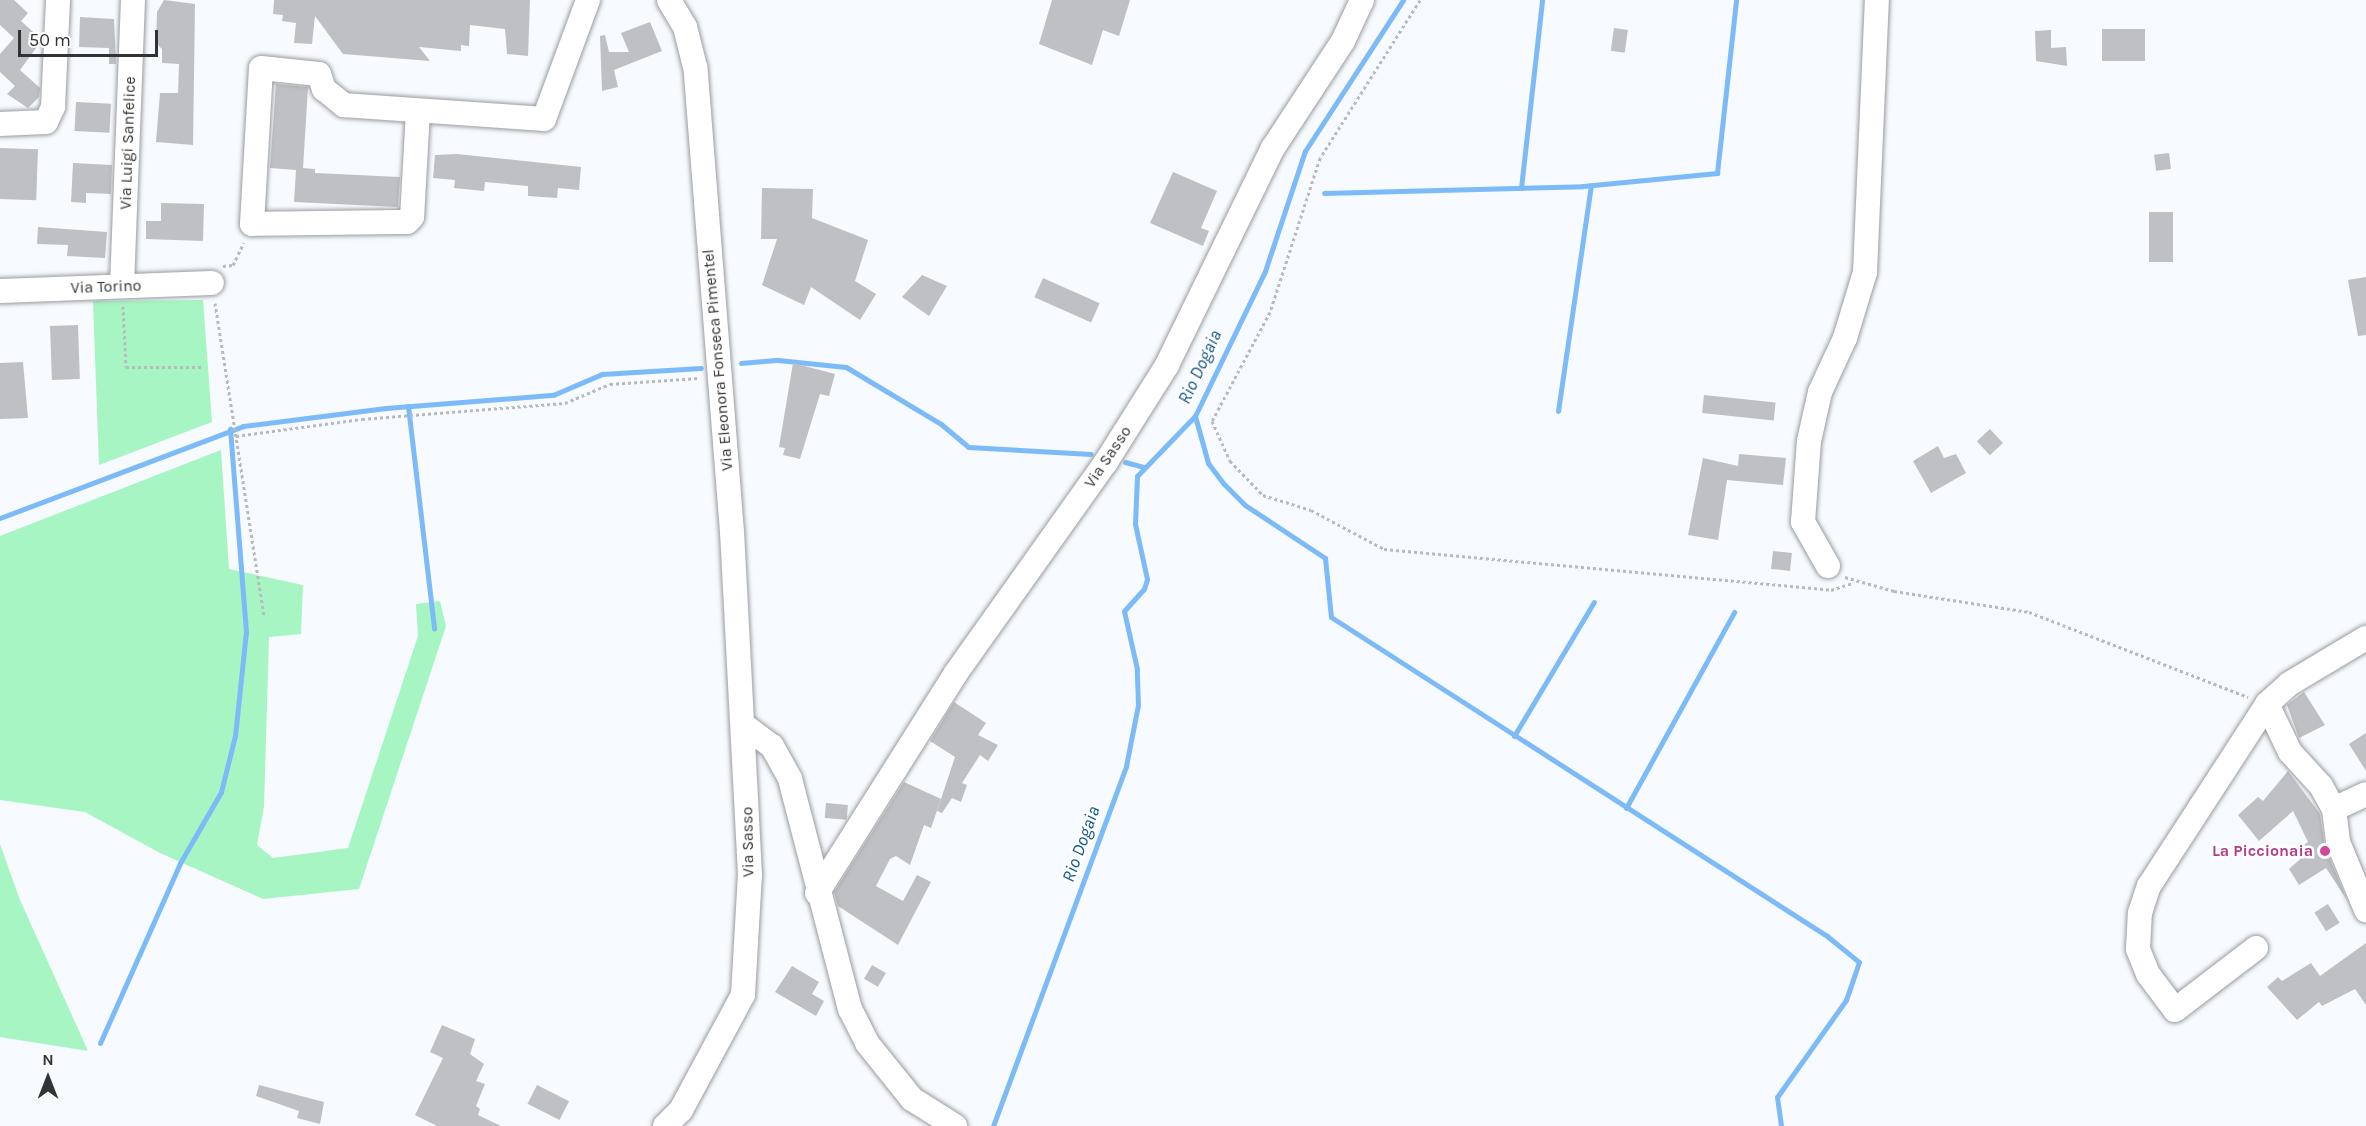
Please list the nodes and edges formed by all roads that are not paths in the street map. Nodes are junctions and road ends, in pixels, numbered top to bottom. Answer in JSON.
{"nodes":[{"id":1,"x":58,"y":0,"type":"edge"},
{"id":2,"x":133,"y":0,"type":"edge"},
{"id":3,"x":588,"y":0,"type":"edge"},
{"id":4,"x":669,"y":0,"type":"edge"},
{"id":5,"x":1362,"y":0,"type":"edge"},
{"id":6,"x":1877,"y":0,"type":"edge"},
{"id":7,"x":418,"y":111,"type":"junction"},
{"id":8,"x":0,"y":124,"type":"edge"},
{"id":9,"x":212,"y":283,"type":"road end"},
{"id":10,"x":122,"y":286,"type":"junction"},
{"id":11,"x":0,"y":291,"type":"edge"},
{"id":12,"x":1828,"y":566,"type":"dead end"},
{"id":13,"x":2366,"y":638,"type":"edge"},
{"id":14,"x":2266,"y":704,"type":"junction"},
{"id":15,"x":745,"y":726,"type":"junction"},
{"id":16,"x":2366,"y":794,"type":"edge"},
{"id":17,"x":2334,"y":809,"type":"junction"},
{"id":18,"x":817,"y":893,"type":"junction"},
{"id":19,"x":2366,"y":910,"type":"edge"},
{"id":20,"x":2256,"y":948,"type":"dead end"},
{"id":21,"x":666,"y":1126,"type":"edge"},
{"id":22,"x":955,"y":1126,"type":"edge"}],
"edges":[{"from":1,"to":8,"type":"street"},
{"from":2,"to":10,"type":"street","name":"Via Luigi Sanfelice"},
{"from":3,"to":7,"type":"street"},
{"from":4,"to":15,"type":"street","name":"Via Eleonora Fonseca Pimentel"},
{"from":5,"to":18,"type":"street","name":"Via Sasso"},
{"from":6,"to":12,"type":"street"},
{"from":7,"to":7,"type":"street"},
{"from":9,"to":10,"type":"street","name":"Via Torino"},
{"from":10,"to":11,"type":"street","name":"Via Torino"},
{"from":13,"to":14,"type":"street"},
{"from":14,"to":17,"type":"street"},
{"from":14,"to":20,"type":"street"},
{"from":15,"to":18,"type":"street"},
{"from":15,"to":21,"type":"street","name":"Via Sasso"},
{"from":16,"to":17,"type":"street"},
{"from":17,"to":19,"type":"street"},
{"from":18,"to":22,"type":"street"}]}
